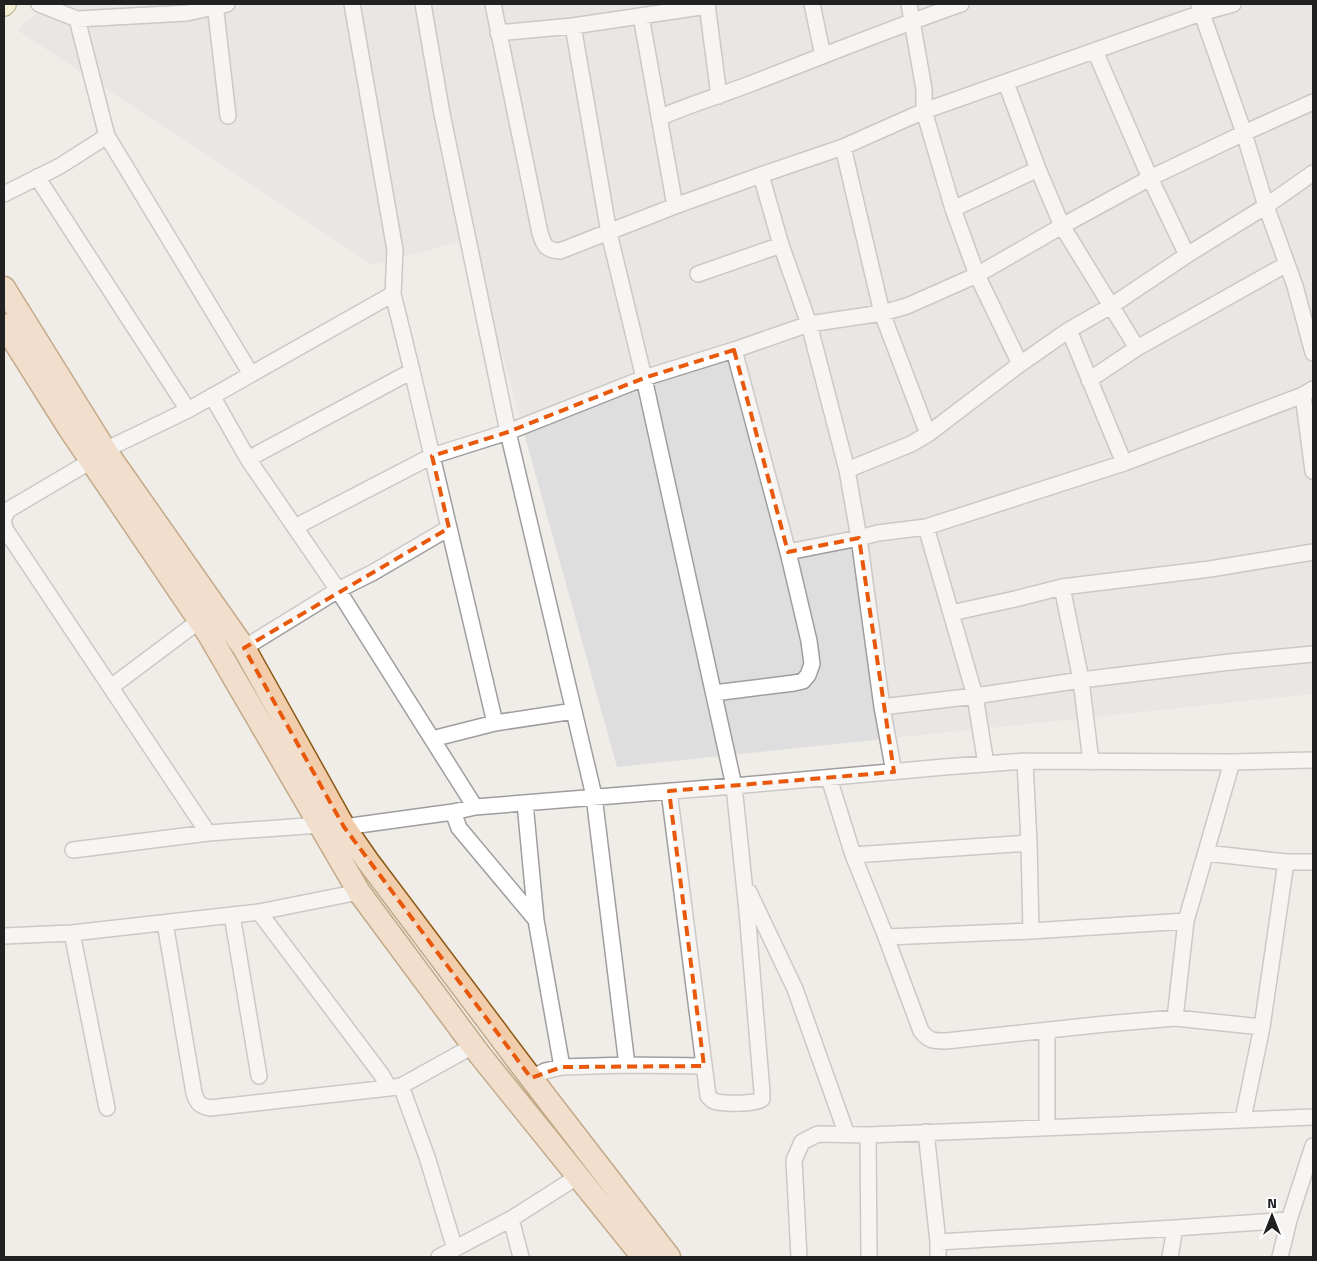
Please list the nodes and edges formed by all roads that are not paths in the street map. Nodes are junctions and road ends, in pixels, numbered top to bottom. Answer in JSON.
{"nodes":[{"id":1,"x":39,"y":4,"type":"edge"},
{"id":2,"x":352,"y":4,"type":"edge"},
{"id":3,"x":423,"y":4,"type":"edge"},
{"id":4,"x":493,"y":4,"type":"edge"},
{"id":5,"x":812,"y":4,"type":"edge"},
{"id":6,"x":909,"y":4,"type":"edge"},
{"id":7,"x":961,"y":4,"type":"edge"},
{"id":8,"x":1233,"y":4,"type":"edge"},
{"id":9,"x":219,"y":5,"type":"edge"},
{"id":10,"x":707,"y":5,"type":"edge"},
{"id":11,"x":1200,"y":8,"type":"edge"},
{"id":12,"x":641,"y":16,"type":"junction"},
{"id":13,"x":77,"y":19,"type":"junction"},
{"id":14,"x":912,"y":21,"type":"junction"},
{"id":15,"x":573,"y":26,"type":"junction"},
{"id":16,"x":498,"y":33,"type":"junction"},
{"id":17,"x":1095,"y":51,"type":"junction"},
{"id":18,"x":823,"y":56,"type":"junction"},
{"id":19,"x":1006,"y":83,"type":"junction"},
{"id":20,"x":719,"y":96,"type":"junction"},
{"id":21,"x":1313,"y":102,"type":"edge"},
{"id":22,"x":924,"y":111,"type":"junction"},
{"id":23,"x":228,"y":116,"type":"dead end"},
{"id":24,"x":659,"y":118,"type":"junction"},
{"id":25,"x":1244,"y":133,"type":"junction"},
{"id":26,"x":107,"y":136,"type":"junction"},
{"id":27,"x":843,"y":146,"type":"junction"},
{"id":28,"x":1038,"y":169,"type":"junction"},
{"id":29,"x":1313,"y":173,"type":"edge"},
{"id":30,"x":761,"y":175,"type":"junction"},
{"id":31,"x":37,"y":177,"type":"junction"},
{"id":32,"x":1150,"y":178,"type":"junction"},
{"id":33,"x":4,"y":194,"type":"edge"},
{"id":34,"x":675,"y":206,"type":"junction"},
{"id":35,"x":1266,"y":206,"type":"junction"},
{"id":36,"x":953,"y":209,"type":"junction"},
{"id":37,"x":1062,"y":226,"type":"junction"},
{"id":38,"x":609,"y":232,"type":"junction"},
{"id":39,"x":782,"y":245,"type":"junction"},
{"id":40,"x":1187,"y":255,"type":"junction"},
{"id":41,"x":1286,"y":264,"type":"junction"},
{"id":42,"x":698,"y":274,"type":"dead end"},
{"id":43,"x":977,"y":275,"type":"junction"},
{"id":44,"x":4,"y":288,"type":"edge"},
{"id":45,"x":393,"y":294,"type":"junction"},
{"id":46,"x":1111,"y":306,"type":"junction"},
{"id":47,"x":882,"y":313,"type":"junction"},
{"id":48,"x":809,"y":324,"type":"junction"},
{"id":49,"x":4,"y":325,"type":"edge"},
{"id":50,"x":1068,"y":330,"type":"junction"},
{"id":51,"x":1137,"y":348,"type":"junction"},
{"id":52,"x":734,"y":350,"type":"junction"},
{"id":53,"x":1313,"y":353,"type":"edge"},
{"id":54,"x":1020,"y":364,"type":"junction"},
{"id":55,"x":412,"y":371,"type":"junction"},
{"id":56,"x":251,"y":374,"type":"junction"},
{"id":57,"x":644,"y":378,"type":"junction"},
{"id":58,"x":1089,"y":380,"type":"junction"},
{"id":59,"x":1308,"y":392,"type":"edge"},
{"id":60,"x":212,"y":396,"type":"junction"},
{"id":61,"x":188,"y":410,"type":"junction"},
{"id":62,"x":508,"y":432,"type":"junction"},
{"id":63,"x":928,"y":434,"type":"junction"},
{"id":64,"x":98,"y":456,"type":"junction"},
{"id":65,"x":432,"y":456,"type":"junction"},
{"id":66,"x":248,"y":459,"type":"junction"},
{"id":67,"x":1124,"y":463,"type":"junction"},
{"id":68,"x":848,"y":470,"type":"junction"},
{"id":69,"x":1313,"y":471,"type":"edge"},
{"id":70,"x":4,"y":518,"type":"edge"},
{"id":71,"x":4,"y":523,"type":"edge"},
{"id":72,"x":295,"y":527,"type":"junction"},
{"id":73,"x":926,"y":527,"type":"junction"},
{"id":74,"x":449,"y":528,"type":"junction"},
{"id":75,"x":858,"y":538,"type":"junction"},
{"id":76,"x":788,"y":552,"type":"junction"},
{"id":77,"x":1313,"y":552,"type":"edge"},
{"id":78,"x":1062,"y":587,"type":"junction"},
{"id":79,"x":338,"y":590,"type":"junction"},
{"id":80,"x":951,"y":613,"type":"junction"},
{"id":81,"x":199,"y":621,"type":"junction"},
{"id":82,"x":244,"y":648,"type":"junction"},
{"id":83,"x":1313,"y":654,"type":"edge"},
{"id":84,"x":1081,"y":680,"type":"junction"},
{"id":85,"x":111,"y":688,"type":"junction"},
{"id":86,"x":714,"y":693,"type":"junction"},
{"id":87,"x":975,"y":696,"type":"junction"},
{"id":88,"x":882,"y":707,"type":"junction"},
{"id":89,"x":574,"y":711,"type":"junction"},
{"id":90,"x":495,"y":724,"type":"junction"},
{"id":91,"x":432,"y":740,"type":"junction"},
{"id":92,"x":1313,"y":760,"type":"edge"},
{"id":93,"x":1025,"y":761,"type":"junction"},
{"id":94,"x":1091,"y":762,"type":"junction"},
{"id":95,"x":1232,"y":762,"type":"junction"},
{"id":96,"x":986,"y":764,"type":"junction"},
{"id":97,"x":894,"y":772,"type":"junction"},
{"id":98,"x":829,"y":778,"type":"junction"},
{"id":99,"x":734,"y":786,"type":"junction"},
{"id":100,"x":669,"y":791,"type":"junction"},
{"id":101,"x":594,"y":796,"type":"junction"},
{"id":102,"x":525,"y":803,"type":"junction"},
{"id":103,"x":475,"y":806,"type":"junction"},
{"id":104,"x":453,"y":812,"type":"junction"},
{"id":105,"x":320,"y":825,"type":"junction"},
{"id":106,"x":344,"y":827,"type":"junction"},
{"id":107,"x":208,"y":833,"type":"junction"},
{"id":108,"x":1029,"y":843,"type":"junction"},
{"id":109,"x":73,"y":850,"type":"dead end"},
{"id":110,"x":1206,"y":853,"type":"junction"},
{"id":111,"x":853,"y":855,"type":"junction"},
{"id":112,"x":1286,"y":862,"type":"junction"},
{"id":113,"x":1313,"y":862,"type":"edge"},
{"id":114,"x":744,"y":881,"type":"junction"},
{"id":115,"x":359,"y":892,"type":"junction"},
{"id":116,"x":259,"y":912,"type":"junction"},
{"id":117,"x":232,"y":915,"type":"junction"},
{"id":118,"x":536,"y":920,"type":"junction"},
{"id":119,"x":1186,"y":921,"type":"junction"},
{"id":120,"x":165,"y":923,"type":"junction"},
{"id":121,"x":1031,"y":931,"type":"junction"},
{"id":122,"x":72,"y":933,"type":"junction"},
{"id":123,"x":4,"y":936,"type":"edge"},
{"id":124,"x":886,"y":937,"type":"junction"},
{"id":125,"x":1174,"y":1018,"type":"junction"},
{"id":126,"x":1262,"y":1027,"type":"junction"},
{"id":127,"x":1047,"y":1030,"type":"junction"},
{"id":128,"x":473,"y":1046,"type":"junction"},
{"id":129,"x":627,"y":1065,"type":"junction"},
{"id":130,"x":704,"y":1066,"type":"junction"},
{"id":131,"x":562,"y":1067,"type":"junction"},
{"id":132,"x":259,"y":1076,"type":"dead end"},
{"id":133,"x":530,"y":1078,"type":"junction"},
{"id":134,"x":395,"y":1087,"type":"junction"},
{"id":135,"x":107,"y":1108,"type":"dead end"},
{"id":136,"x":1313,"y":1117,"type":"edge"},
{"id":137,"x":1243,"y":1119,"type":"junction"},
{"id":138,"x":1047,"y":1127,"type":"junction"},
{"id":139,"x":926,"y":1132,"type":"junction"},
{"id":140,"x":847,"y":1135,"type":"junction"},
{"id":141,"x":868,"y":1135,"type":"junction"},
{"id":142,"x":1313,"y":1146,"type":"edge"},
{"id":143,"x":577,"y":1177,"type":"junction"},
{"id":144,"x":511,"y":1219,"type":"junction"},
{"id":145,"x":1289,"y":1220,"type":"junction"},
{"id":146,"x":1175,"y":1228,"type":"junction"},
{"id":147,"x":455,"y":1249,"type":"junction"},
{"id":148,"x":938,"y":1250,"type":"edge"},
{"id":149,"x":439,"y":1257,"type":"edge"},
{"id":150,"x":521,"y":1257,"type":"edge"},
{"id":151,"x":643,"y":1257,"type":"edge"},
{"id":152,"x":669,"y":1257,"type":"edge"},
{"id":153,"x":798,"y":1257,"type":"edge"},
{"id":154,"x":869,"y":1257,"type":"edge"},
{"id":155,"x":1170,"y":1257,"type":"edge"},
{"id":156,"x":1280,"y":1257,"type":"edge"}],
"edges":[{"from":1,"to":13,"type":"street"},
{"from":2,"to":45,"type":"street"},
{"from":3,"to":62,"type":"street"},
{"from":4,"to":16,"type":"street"},
{"from":5,"to":18,"type":"street"},
{"from":6,"to":14,"type":"street"},
{"from":7,"to":14,"type":"street"},
{"from":8,"to":11,"type":"street"},
{"from":9,"to":13,"type":"street"},
{"from":9,"to":23,"type":"street"},
{"from":10,"to":12,"type":"street"},
{"from":10,"to":20,"type":"street"},
{"from":11,"to":17,"type":"street"},
{"from":11,"to":25,"type":"street"},
{"from":12,"to":15,"type":"street"},
{"from":12,"to":24,"type":"street"},
{"from":13,"to":26,"type":"street"},
{"from":14,"to":18,"type":"street"},
{"from":14,"to":22,"type":"street"},
{"from":15,"to":16,"type":"street"},
{"from":15,"to":38,"type":"street"},
{"from":16,"to":38,"type":"street"},
{"from":17,"to":19,"type":"street"},
{"from":17,"to":32,"type":"street"},
{"from":18,"to":20,"type":"street"},
{"from":19,"to":22,"type":"street"},
{"from":19,"to":28,"type":"street"},
{"from":20,"to":24,"type":"street"},
{"from":21,"to":25,"type":"street"},
{"from":22,"to":27,"type":"street"},
{"from":22,"to":36,"type":"street"},
{"from":24,"to":34,"type":"street"},
{"from":25,"to":32,"type":"street"},
{"from":25,"to":35,"type":"street"},
{"from":26,"to":31,"type":"street"},
{"from":26,"to":56,"type":"street"},
{"from":27,"to":30,"type":"street"},
{"from":27,"to":47,"type":"street"},
{"from":28,"to":36,"type":"street"},
{"from":28,"to":37,"type":"street"},
{"from":29,"to":35,"type":"street"},
{"from":30,"to":34,"type":"street"},
{"from":30,"to":39,"type":"street"},
{"from":31,"to":33,"type":"street"},
{"from":31,"to":61,"type":"street"},
{"from":32,"to":37,"type":"street"},
{"from":32,"to":40,"type":"street"},
{"from":34,"to":38,"type":"street"},
{"from":35,"to":40,"type":"street"},
{"from":35,"to":41,"type":"street"},
{"from":36,"to":43,"type":"street"},
{"from":37,"to":43,"type":"street"},
{"from":37,"to":46,"type":"street"},
{"from":38,"to":57,"type":"street"},
{"from":39,"to":42,"type":"street"},
{"from":39,"to":48,"type":"street"},
{"from":40,"to":46,"type":"street"},
{"from":41,"to":51,"type":"street"},
{"from":41,"to":53,"type":"street"},
{"from":43,"to":47,"type":"street"},
{"from":43,"to":54,"type":"street"},
{"from":44,"to":64,"type":"main road"},
{"from":45,"to":55,"type":"street"},
{"from":45,"to":56,"type":"street"},
{"from":46,"to":50,"type":"street"},
{"from":46,"to":51,"type":"street"},
{"from":47,"to":48,"type":"street"},
{"from":47,"to":63,"type":"street"},
{"from":48,"to":52,"type":"street"},
{"from":48,"to":68,"type":"street"},
{"from":49,"to":64,"type":"main road"},
{"from":50,"to":54,"type":"street"},
{"from":50,"to":58,"type":"street"},
{"from":51,"to":58,"type":"street"},
{"from":52,"to":57,"type":"street"},
{"from":52,"to":76,"type":"street"},
{"from":54,"to":63,"type":"street"},
{"from":55,"to":65,"type":"street"},
{"from":55,"to":66,"type":"street"},
{"from":56,"to":60,"type":"street"},
{"from":57,"to":62,"type":"street"},
{"from":57,"to":86,"type":"street"},
{"from":58,"to":67,"type":"street"},
{"from":59,"to":67,"type":"street"},
{"from":59,"to":69,"type":"street"},
{"from":60,"to":61,"type":"street"},
{"from":60,"to":66,"type":"street"},
{"from":61,"to":64,"type":"street"},
{"from":62,"to":65,"type":"street"},
{"from":62,"to":89,"type":"street"},
{"from":63,"to":68,"type":"street"},
{"from":64,"to":70,"type":"street"},
{"from":64,"to":81,"type":"main road"},
{"from":64,"to":82,"type":"main road"},
{"from":65,"to":72,"type":"street"},
{"from":65,"to":74,"type":"street"},
{"from":66,"to":72,"type":"street"},
{"from":67,"to":73,"type":"street"},
{"from":68,"to":75,"type":"street"},
{"from":71,"to":85,"type":"street"},
{"from":72,"to":79,"type":"street"},
{"from":73,"to":75,"type":"street"},
{"from":73,"to":80,"type":"street"},
{"from":74,"to":79,"type":"street"},
{"from":74,"to":90,"type":"street"},
{"from":75,"to":76,"type":"street"},
{"from":75,"to":88,"type":"street"},
{"from":76,"to":86,"type":"street"},
{"from":77,"to":78,"type":"street"},
{"from":78,"to":80,"type":"street"},
{"from":78,"to":84,"type":"street"},
{"from":79,"to":82,"type":"street"},
{"from":79,"to":91,"type":"street"},
{"from":80,"to":87,"type":"street"},
{"from":81,"to":85,"type":"street"},
{"from":81,"to":105,"type":"main road"},
{"from":82,"to":106,"type":"main road"},
{"from":83,"to":84,"type":"street"},
{"from":84,"to":87,"type":"street"},
{"from":84,"to":94,"type":"street"},
{"from":85,"to":107,"type":"street"},
{"from":86,"to":99,"type":"street"},
{"from":87,"to":88,"type":"street"},
{"from":87,"to":96,"type":"street"},
{"from":88,"to":97,"type":"street"},
{"from":89,"to":90,"type":"street"},
{"from":89,"to":101,"type":"street"},
{"from":90,"to":91,"type":"street"},
{"from":91,"to":103,"type":"street"},
{"from":92,"to":95,"type":"street"},
{"from":93,"to":94,"type":"street"},
{"from":93,"to":96,"type":"street"},
{"from":93,"to":108,"type":"street"},
{"from":94,"to":95,"type":"street"},
{"from":95,"to":110,"type":"street"},
{"from":96,"to":97,"type":"street"},
{"from":97,"to":98,"type":"street"},
{"from":98,"to":99,"type":"street"},
{"from":98,"to":111,"type":"street"},
{"from":99,"to":100,"type":"street"},
{"from":99,"to":114,"type":"street"},
{"from":100,"to":101,"type":"street"},
{"from":100,"to":130,"type":"street"},
{"from":101,"to":102,"type":"street"},
{"from":101,"to":129,"type":"street"},
{"from":102,"to":103,"type":"street"},
{"from":102,"to":118,"type":"street"},
{"from":103,"to":104,"type":"street"},
{"from":104,"to":106,"type":"street"},
{"from":104,"to":118,"type":"street"},
{"from":105,"to":107,"type":"street"},
{"from":105,"to":115,"type":"main road"},
{"from":106,"to":133,"type":"main road"},
{"from":107,"to":109,"type":"street"},
{"from":108,"to":111,"type":"street"},
{"from":108,"to":121,"type":"street"},
{"from":110,"to":112,"type":"street"},
{"from":110,"to":119,"type":"street"},
{"from":111,"to":124,"type":"street"},
{"from":112,"to":113,"type":"street"},
{"from":112,"to":126,"type":"street"},
{"from":114,"to":130,"type":"street"},
{"from":114,"to":140,"type":"street"},
{"from":115,"to":116,"type":"street"},
{"from":115,"to":128,"type":"main road"},
{"from":116,"to":117,"type":"street"},
{"from":116,"to":134,"type":"street"},
{"from":117,"to":120,"type":"street"},
{"from":117,"to":132,"type":"street"},
{"from":118,"to":131,"type":"street"},
{"from":119,"to":121,"type":"street"},
{"from":119,"to":125,"type":"street"},
{"from":120,"to":122,"type":"street"},
{"from":120,"to":134,"type":"street"},
{"from":121,"to":124,"type":"street"},
{"from":122,"to":123,"type":"street"},
{"from":122,"to":135,"type":"street"},
{"from":124,"to":127,"type":"street"},
{"from":125,"to":126,"type":"street"},
{"from":125,"to":127,"type":"street"},
{"from":126,"to":137,"type":"street"},
{"from":127,"to":138,"type":"street"},
{"from":128,"to":134,"type":"street"},
{"from":128,"to":143,"type":"main road"},
{"from":129,"to":130,"type":"street"},
{"from":129,"to":131,"type":"street"},
{"from":131,"to":133,"type":"street"},
{"from":133,"to":152,"type":"main road"},
{"from":134,"to":147,"type":"street"},
{"from":136,"to":137,"type":"street"},
{"from":137,"to":138,"type":"street"},
{"from":138,"to":139,"type":"street"},
{"from":139,"to":141,"type":"street"},
{"from":139,"to":148,"type":"street"},
{"from":140,"to":141,"type":"street"},
{"from":140,"to":153,"type":"street"},
{"from":141,"to":154,"type":"street"},
{"from":142,"to":145,"type":"street"},
{"from":143,"to":144,"type":"street"},
{"from":143,"to":151,"type":"main road"},
{"from":144,"to":147,"type":"street"},
{"from":144,"to":150,"type":"street"},
{"from":145,"to":146,"type":"street"},
{"from":145,"to":156,"type":"street"},
{"from":146,"to":148,"type":"street"},
{"from":146,"to":155,"type":"street"},
{"from":147,"to":149,"type":"street"}]}
